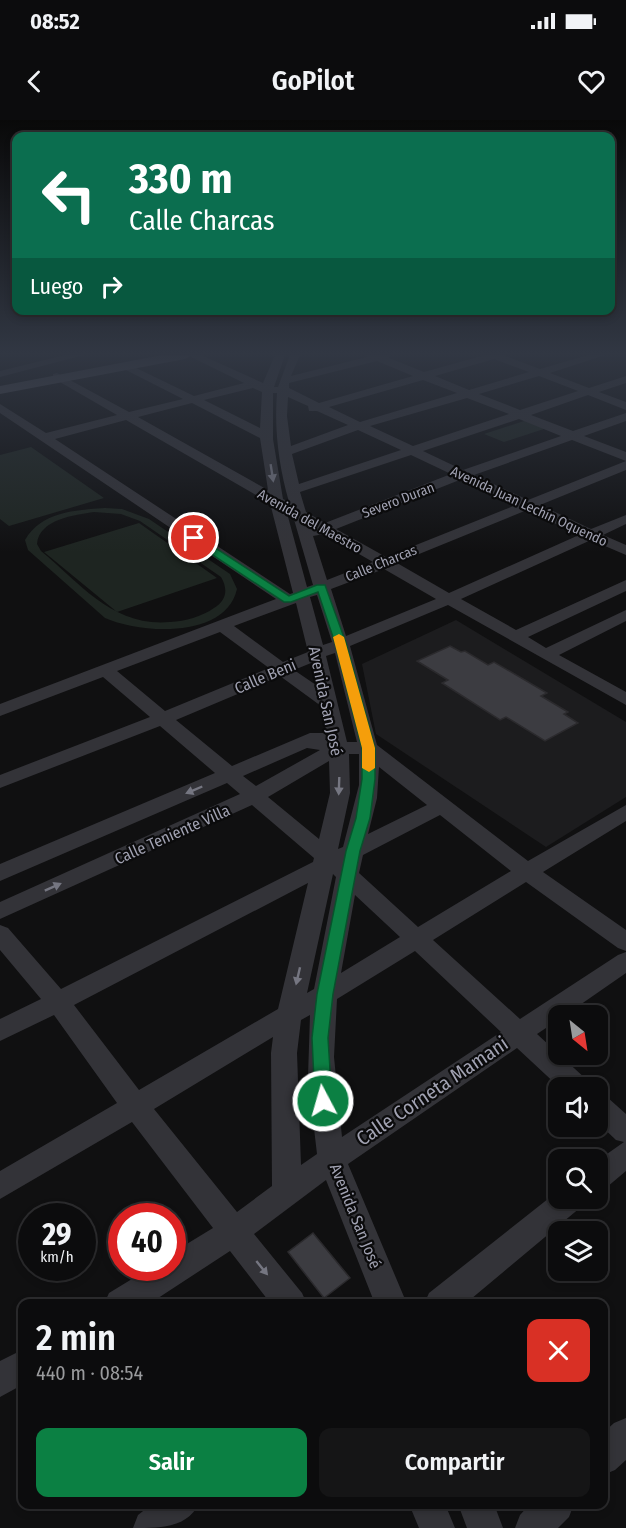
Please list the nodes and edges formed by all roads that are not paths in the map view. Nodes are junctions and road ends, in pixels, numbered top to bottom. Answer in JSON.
{"nodes":[{"id":1,"x":18,"y":421,"type":"edge"},
{"id":2,"x":109,"y":421,"type":"edge"},
{"id":3,"x":135,"y":421,"type":"edge"},
{"id":4,"x":236,"y":421,"type":"edge"},
{"id":5,"x":268,"y":421,"type":"edge"},
{"id":6,"x":291,"y":421,"type":"edge"},
{"id":7,"x":348,"y":421,"type":"edge"},
{"id":8,"x":377,"y":421,"type":"edge"},
{"id":9,"x":497,"y":421,"type":"edge"},
{"id":10,"x":538,"y":421,"type":"edge"},
{"id":11,"x":616,"y":421,"type":"edge"},
{"id":12,"x":358,"y":426,"type":"junction"},
{"id":13,"x":266,"y":436,"type":"junction"},
{"id":14,"x":573,"y":436,"type":"junction"},
{"id":15,"x":43,"y":438,"type":"junction"},
{"id":16,"x":409,"y":450,"type":"junction"},
{"id":17,"x":285,"y":452,"type":"junction"},
{"id":18,"x":626,"y":457,"type":"edge"},
{"id":19,"x":626,"y":465,"type":"edge"},
{"id":20,"x":461,"y":475,"type":"junction"},
{"id":21,"x":294,"y":490,"type":"junction"},
{"id":22,"x":276,"y":502,"type":"junction"},
{"id":23,"x":526,"y":504,"type":"junction"},
{"id":24,"x":298,"y":515,"type":"junction"},
{"id":25,"x":626,"y":519,"type":"edge"},
{"id":26,"x":314,"y":532,"type":"junction"},
{"id":27,"x":590,"y":534,"type":"junction"},
{"id":28,"x":626,"y":551,"type":"edge"},
{"id":29,"x":385,"y":562,"type":"junction"},
{"id":30,"x":626,"y":585,"type":"edge"},
{"id":31,"x":321,"y":587,"type":"junction"},
{"id":32,"x":295,"y":597,"type":"junction"},
{"id":33,"x":449,"y":599,"type":"junction"},
{"id":34,"x":626,"y":615,"type":"edge"},
{"id":35,"x":221,"y":625,"type":"junction"},
{"id":36,"x":515,"y":637,"type":"junction"},
{"id":37,"x":341,"y":643,"type":"junction"},
{"id":38,"x":316,"y":654,"type":"junction"},
{"id":39,"x":545,"y":655,"type":"junction"},
{"id":40,"x":283,"y":669,"type":"junction"},
{"id":41,"x":105,"y":670,"type":"junction"},
{"id":42,"x":626,"y":700,"type":"edge"},
{"id":43,"x":329,"y":703,"type":"junction"},
{"id":44,"x":0,"y":710,"type":"edge"},
{"id":45,"x":164,"y":718,"type":"junction"},
{"id":46,"x":337,"y":738,"type":"junction"},
{"id":47,"x":368,"y":748,"type":"junction"},
{"id":48,"x":230,"y":775,"type":"junction"},
{"id":49,"x":0,"y":782,"type":"edge"},
{"id":50,"x":254,"y":796,"type":"junction"},
{"id":51,"x":441,"y":806,"type":"junction"},
{"id":52,"x":626,"y":812,"type":"edge"},
{"id":53,"x":336,"y":863,"type":"junction"},
{"id":54,"x":527,"y":872,"type":"junction"},
{"id":55,"x":0,"y":873,"type":"edge"},
{"id":56,"x":0,"y":911,"type":"edge"},
{"id":57,"x":0,"y":934,"type":"edge"},
{"id":58,"x":414,"y":939,"type":"junction"},
{"id":59,"x":626,"y":942,"type":"edge"},
{"id":60,"x":626,"y":962,"type":"edge"},
{"id":61,"x":325,"y":994,"type":"junction"},
{"id":62,"x":58,"y":1002,"type":"junction"},
{"id":63,"x":289,"y":1016,"type":"junction"},
{"id":64,"x":0,"y":1031,"type":"edge"},
{"id":65,"x":518,"y":1033,"type":"junction"},
{"id":66,"x":566,"y":1077,"type":"edge"},
{"id":67,"x":135,"y":1106,"type":"junction"},
{"id":68,"x":608,"y":1115,"type":"edge"},
{"id":69,"x":626,"y":1131,"type":"edge"},
{"id":70,"x":626,"y":1154,"type":"edge"},
{"id":71,"x":332,"y":1159,"type":"junction"},
{"id":72,"x":608,"y":1169,"type":"edge"},
{"id":73,"x":0,"y":1186,"type":"edge"},
{"id":74,"x":287,"y":1193,"type":"junction"},
{"id":75,"x":557,"y":1209,"type":"edge"},
{"id":76,"x":233,"y":1232,"type":"junction"},
{"id":77,"x":128,"y":1299,"type":"edge"},
{"id":78,"x":287,"y":1299,"type":"edge"},
{"id":79,"x":389,"y":1299,"type":"edge"},
{"id":80,"x":446,"y":1299,"type":"edge"},
{"id":81,"x":18,"y":1369,"type":"edge"},
{"id":82,"x":0,"y":1380,"type":"edge"},
{"id":83,"x":626,"y":1435,"type":"edge"},
{"id":84,"x":608,"y":1453,"type":"edge"},
{"id":85,"x":175,"y":1509,"type":"edge"},
{"id":86,"x":429,"y":1509,"type":"edge"},
{"id":87,"x":478,"y":1509,"type":"edge"},
{"id":88,"x":551,"y":1509,"type":"edge"},
{"id":89,"x":151,"y":1528,"type":"edge"},
{"id":90,"x":437,"y":1528,"type":"edge"},
{"id":91,"x":486,"y":1528,"type":"edge"},
{"id":92,"x":533,"y":1528,"type":"edge"}],
"edges":[{"from":1,"to":15,"type":"street"},
{"from":2,"to":15,"type":"street"},
{"from":3,"to":22,"type":"street","name":"Avenida del Maestro"},
{"from":4,"to":13,"type":"street"},
{"from":5,"to":13,"type":"street","name":"Avenida San José"},
{"from":6,"to":17,"type":"street","name":"Avenida San José"},
{"from":7,"to":12,"type":"street","name":"Avenida Juan Lechín Oquendo"},
{"from":8,"to":12,"type":"street"},
{"from":9,"to":16,"type":"street"},
{"from":10,"to":14,"type":"street"},
{"from":11,"to":14,"type":"street","name":"Severo Duran"},
{"from":12,"to":16,"type":"street","name":"Avenida Juan Lechín Oquendo"},
{"from":12,"to":17,"type":"street"},
{"from":13,"to":22,"type":"street","name":"Avenida San José","one_way":true},
{"from":14,"to":18,"type":"street"},
{"from":14,"to":20,"type":"street","name":"Severo Duran"},
{"from":15,"to":32,"type":"street"},
{"from":16,"to":20,"type":"street","name":"Avenida Juan Lechín Oquendo"},
{"from":16,"to":21,"type":"street"},
{"from":17,"to":21,"type":"street","name":"Avenida San José"},
{"from":19,"to":23,"type":"street","name":"Calle Charcas"},
{"from":20,"to":23,"type":"street","name":"Avenida Juan Lechín Oquendo"},
{"from":20,"to":26,"type":"street","name":"Severo Duran"},
{"from":21,"to":24,"type":"street","name":"Avenida San José"},
{"from":22,"to":24,"type":"street","name":"Avenida del Maestro"},
{"from":22,"to":32,"type":"street","name":"Avenida San José"},
{"from":23,"to":27,"type":"street","name":"Avenida Juan Lechín Oquendo"},
{"from":23,"to":29,"type":"street","name":"Calle Charcas"},
{"from":24,"to":26,"type":"street","name":"Avenida San José"},
{"from":25,"to":27,"type":"street","name":"Calle Beni"},
{"from":26,"to":29,"type":"street","name":"Avenida del Maestro"},
{"from":26,"to":31,"type":"street","name":"Avenida San José"},
{"from":27,"to":28,"type":"street","name":"Avenida Juan Lechín Oquendo"},
{"from":27,"to":33,"type":"street","name":"Calle Beni"},
{"from":29,"to":31,"type":"street","name":"Calle Charcas"},
{"from":29,"to":33,"type":"street","name":"Avenida del Maestro"},
{"from":30,"to":36,"type":"street"},
{"from":31,"to":32,"type":"street","name":"Calle Charcas"},
{"from":31,"to":37,"type":"street","name":"Avenida San José"},
{"from":32,"to":35,"type":"street","name":"Calle Charcas"},
{"from":32,"to":38,"type":"street","name":"Avenida San José"},
{"from":33,"to":36,"type":"street","name":"Avenida del Maestro"},
{"from":33,"to":37,"type":"street","name":"Calle Beni"},
{"from":34,"to":39,"type":"street"},
{"from":35,"to":40,"type":"street"},
{"from":35,"to":41,"type":"street","name":"Calle Charcas"},
{"from":36,"to":39,"type":"street","name":"Avenida del Maestro"},
{"from":37,"to":38,"type":"street","name":"Calle Beni"},
{"from":37,"to":47,"type":"street","name":"Avenida San José"},
{"from":38,"to":40,"type":"street","name":"Calle Beni"},
{"from":38,"to":43,"type":"street","name":"Avenida San José"},
{"from":39,"to":42,"type":"street","name":"Avenida del Maestro"},
{"from":40,"to":43,"type":"street"},
{"from":40,"to":45,"type":"street","name":"Calle Beni"},
{"from":41,"to":44,"type":"street","name":"Calle Charcas"},
{"from":41,"to":45,"type":"street"},
{"from":43,"to":46,"type":"street","name":"Avenida San José"},
{"from":45,"to":48,"type":"street"},
{"from":45,"to":49,"type":"street","name":"Calle Beni"},
{"from":46,"to":47,"type":"street","name":"Calle Teniente Villa"},
{"from":46,"to":48,"type":"street","name":"Calle Teniente Villa"},
{"from":46,"to":50,"type":"street","name":"Calle Teniente Villa"},
{"from":46,"to":53,"type":"street","name":"Avenida San José","one_way":true},
{"from":47,"to":51,"type":"street"},
{"from":47,"to":53,"type":"street","name":"Avenida San José"},
{"from":48,"to":50,"type":"street"},
{"from":48,"to":55,"type":"street","name":"Calle Teniente Villa","one_way":true},
{"from":50,"to":53,"type":"street"},
{"from":56,"to":50,"type":"street","name":"Calle Teniente Villa","one_way":true},
{"from":51,"to":53,"type":"street"},
{"from":51,"to":54,"type":"street"},
{"from":52,"to":54,"type":"street"},
{"from":53,"to":58,"type":"street"},
{"from":53,"to":61,"type":"street","name":"Avenida San José"},
{"from":53,"to":62,"type":"street"},
{"from":53,"to":63,"type":"street","name":"Avenida San José","one_way":true},
{"from":54,"to":58,"type":"street"},
{"from":54,"to":59,"type":"street"},
{"from":57,"to":62,"type":"street"},
{"from":58,"to":61,"type":"street"},
{"from":58,"to":65,"type":"street"},
{"from":60,"to":65,"type":"street","name":"Calle Corneta Mamani"},
{"from":61,"to":63,"type":"street"},
{"from":61,"to":71,"type":"street","name":"Avenida San José"},
{"from":62,"to":64,"type":"street"},
{"from":62,"to":67,"type":"street"},
{"from":63,"to":67,"type":"street"},
{"from":63,"to":74,"type":"street","name":"Avenida San José"},
{"from":65,"to":66,"type":"street"},
{"from":65,"to":71,"type":"street","name":"Calle Corneta Mamani"},
{"from":67,"to":73,"type":"street"},
{"from":67,"to":76,"type":"street"},
{"from":68,"to":69,"type":"street"},
{"from":70,"to":72,"type":"street"},
{"from":71,"to":74,"type":"street","name":"Calle Corneta Mamani"},
{"from":71,"to":79,"type":"street","name":"Avenida San José"},
{"from":74,"to":76,"type":"street","name":"Calle Corneta Mamani"},
{"from":75,"to":80,"type":"street"},
{"from":76,"to":77,"type":"street","name":"Calle Corneta Mamani"},
{"from":76,"to":78,"type":"street","one_way":true},
{"from":81,"to":82,"type":"street"},
{"from":83,"to":84,"type":"street"},
{"from":85,"to":89,"type":"street"},
{"from":86,"to":90,"type":"street"},
{"from":87,"to":91,"type":"street"},
{"from":88,"to":92,"type":"street"}]}
